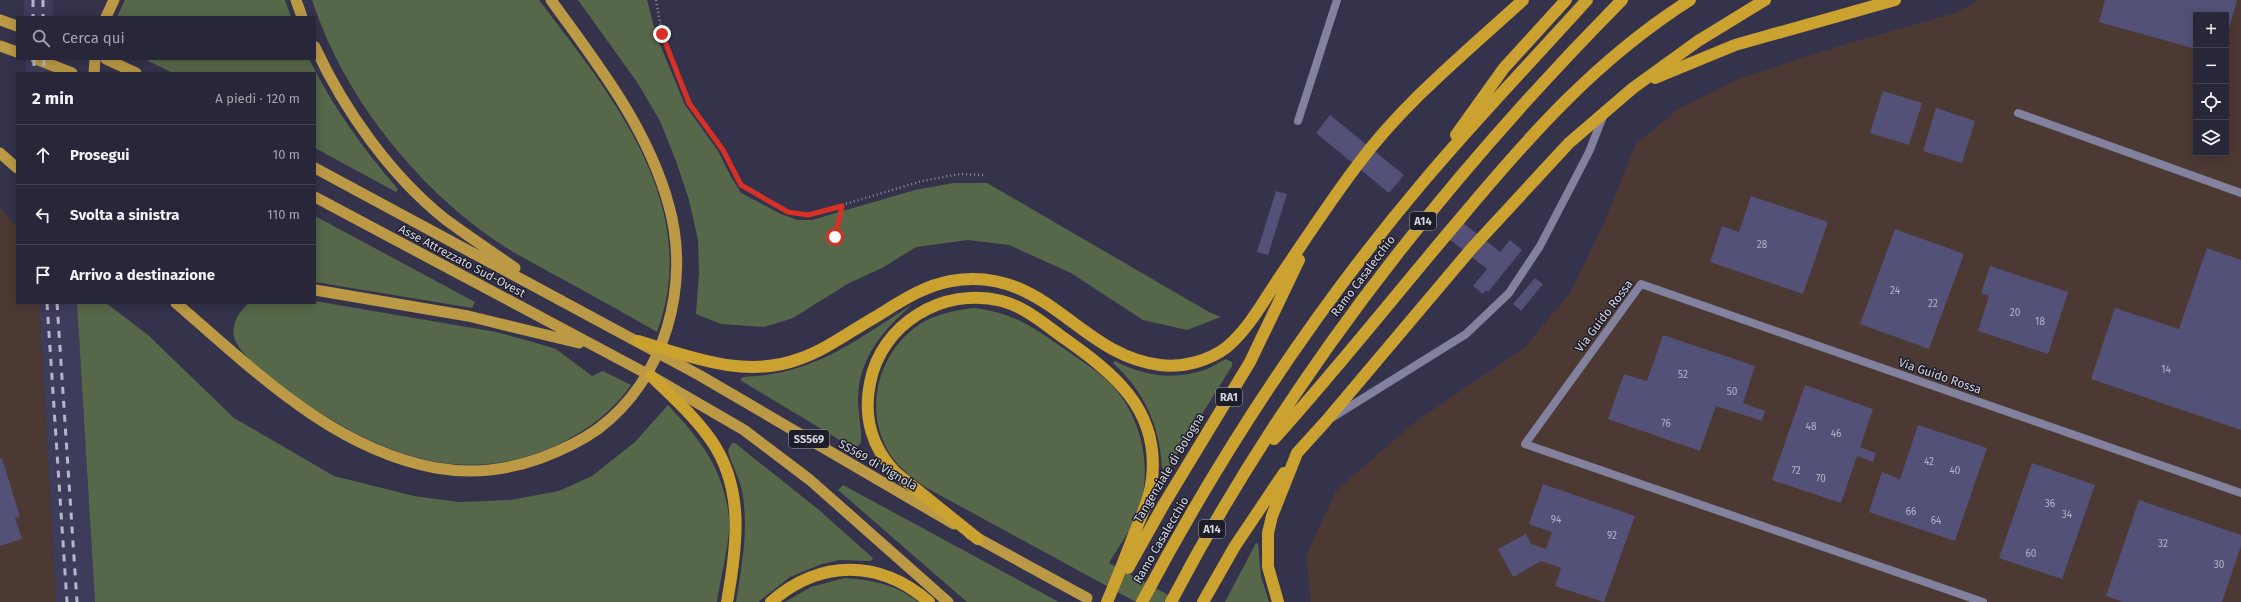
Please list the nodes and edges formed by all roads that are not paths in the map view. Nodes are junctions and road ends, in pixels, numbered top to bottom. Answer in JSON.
{"nodes":[{"id":1,"x":114,"y":0,"type":"edge"},
{"id":2,"x":296,"y":0,"type":"edge"},
{"id":3,"x":551,"y":0,"type":"edge"},
{"id":4,"x":1337,"y":0,"type":"edge"},
{"id":5,"x":1523,"y":0,"type":"edge"},
{"id":6,"x":1566,"y":0,"type":"edge"},
{"id":7,"x":1587,"y":0,"type":"edge"},
{"id":8,"x":1622,"y":0,"type":"edge"},
{"id":9,"x":1690,"y":0,"type":"edge"},
{"id":10,"x":1766,"y":0,"type":"edge"},
{"id":11,"x":1895,"y":0,"type":"edge"},
{"id":12,"x":106,"y":16,"type":"edge"},
{"id":13,"x":302,"y":16,"type":"edge"},
{"id":14,"x":0,"y":20,"type":"edge"},
{"id":15,"x":16,"y":26,"type":"edge"},
{"id":16,"x":0,"y":46,"type":"edge"},
{"id":17,"x":316,"y":49,"type":"edge"},
{"id":18,"x":16,"y":52,"type":"edge"},
{"id":19,"x":39,"y":60,"type":"edge"},
{"id":20,"x":95,"y":60,"type":"edge"},
{"id":21,"x":108,"y":60,"type":"edge"},
{"id":22,"x":69,"y":72,"type":"edge"},
{"id":23,"x":94,"y":72,"type":"edge"},
{"id":24,"x":134,"y":72,"type":"edge"},
{"id":25,"x":1633,"y":88,"type":"junction"},
{"id":26,"x":1605,"y":112,"type":"junction"},
{"id":27,"x":2018,"y":113,"type":"dead end"},
{"id":28,"x":1298,"y":121,"type":"dead end"},
{"id":29,"x":0,"y":153,"type":"edge"},
{"id":30,"x":16,"y":167,"type":"edge"},
{"id":31,"x":316,"y":169,"type":"edge"},
{"id":32,"x":1423,"y":181,"type":"junction"},
{"id":33,"x":2241,"y":193,"type":"edge"},
{"id":34,"x":316,"y":198,"type":"edge"},
{"id":35,"x":1318,"y":221,"type":"junction"},
{"id":36,"x":316,"y":290,"type":"edge"},
{"id":37,"x":553,"y":295,"type":"junction"},
{"id":38,"x":177,"y":304,"type":"edge"},
{"id":39,"x":638,"y":341,"type":"junction"},
{"id":40,"x":597,"y":348,"type":"junction"},
{"id":41,"x":651,"y":376,"type":"junction"},
{"id":42,"x":1326,"y":421,"type":"junction"},
{"id":43,"x":1297,"y":452,"type":"junction"},
{"id":44,"x":1252,"y":464,"type":"junction"},
{"id":45,"x":2241,"y":493,"type":"edge"},
{"id":46,"x":978,"y":539,"type":"junction"},
{"id":47,"x":1125,"y":566,"type":"junction"},
{"id":48,"x":1087,"y":598,"type":"dead end"},
{"id":49,"x":1172,"y":599,"type":"edge"},
{"id":50,"x":727,"y":602,"type":"edge"},
{"id":51,"x":771,"y":602,"type":"edge"},
{"id":52,"x":929,"y":602,"type":"edge"},
{"id":53,"x":948,"y":602,"type":"edge"},
{"id":54,"x":1108,"y":602,"type":"edge"},
{"id":55,"x":1142,"y":602,"type":"edge"},
{"id":56,"x":1203,"y":602,"type":"edge"},
{"id":57,"x":1278,"y":602,"type":"edge"},
{"id":58,"x":1983,"y":602,"type":"edge"}],
"edges":[{"from":1,"to":12,"type":"highway"},
{"from":2,"to":13,"type":"highway"},
{"from":3,"to":38,"type":"highway"},
{"from":4,"to":28,"type":"street"},
{"from":5,"to":35,"type":"highway","number":"RA1"},
{"from":6,"to":32,"type":"highway"},
{"from":7,"to":32,"type":"highway","name":"Ramo Casalecchio","number":"A14"},
{"from":8,"to":44,"type":"highway","name":"Ramo Casalecchio","number":"A14"},
{"from":9,"to":44,"type":"highway"},
{"from":10,"to":25,"type":"highway"},
{"from":11,"to":25,"type":"highway"},
{"from":14,"to":15,"type":"highway"},
{"from":16,"to":18,"type":"highway"},
{"from":17,"to":37,"type":"highway"},
{"from":19,"to":22,"type":"highway"},
{"from":20,"to":23,"type":"highway"},
{"from":21,"to":24,"type":"highway"},
{"from":25,"to":26,"type":"highway"},
{"from":26,"to":42,"type":"highway"},
{"from":26,"to":42,"type":"street"},
{"from":27,"to":33,"type":"street"},
{"from":29,"to":30,"type":"highway"},
{"from":31,"to":37,"type":"highway","name":"Asse Attrezzato Sud-Ovest"},
{"from":32,"to":55,"type":"highway","name":"Ramo Casalecchio","number":"A14"},
{"from":34,"to":40,"type":"highway","name":"Asse Attrezzato Sud-Ovest"},
{"from":35,"to":39,"type":"highway"},
{"from":35,"to":47,"type":"highway","name":"Tangenziale di Bologna","number":"RA1"},
{"from":36,"to":40,"type":"highway"},
{"from":37,"to":39,"type":"highway","name":"SS569 di Vignola","number":"SS569"},
{"from":39,"to":46,"type":"highway","name":"SS569 di Vignola","number":"SS569"},
{"from":40,"to":41,"type":"highway","number":"SS569"},
{"from":41,"to":50,"type":"highway"},
{"from":41,"to":53,"type":"highway","number":"SS569"},
{"from":42,"to":43,"type":"highway"},
{"from":43,"to":56,"type":"highway"},
{"from":43,"to":57,"type":"highway"},
{"from":44,"to":49,"type":"highway","name":"Ramo Casalecchio","number":"A14"},
{"from":45,"to":58,"type":"street","name":"Via Guido Rossa"},
{"from":46,"to":47,"type":"highway"},
{"from":46,"to":48,"type":"highway","name":"SS569 di Vignola","number":"SS569"},
{"from":47,"to":54,"type":"highway","name":"Tangenziale di Bologna","number":"RA1"},
{"from":51,"to":52,"type":"highway"}]}
